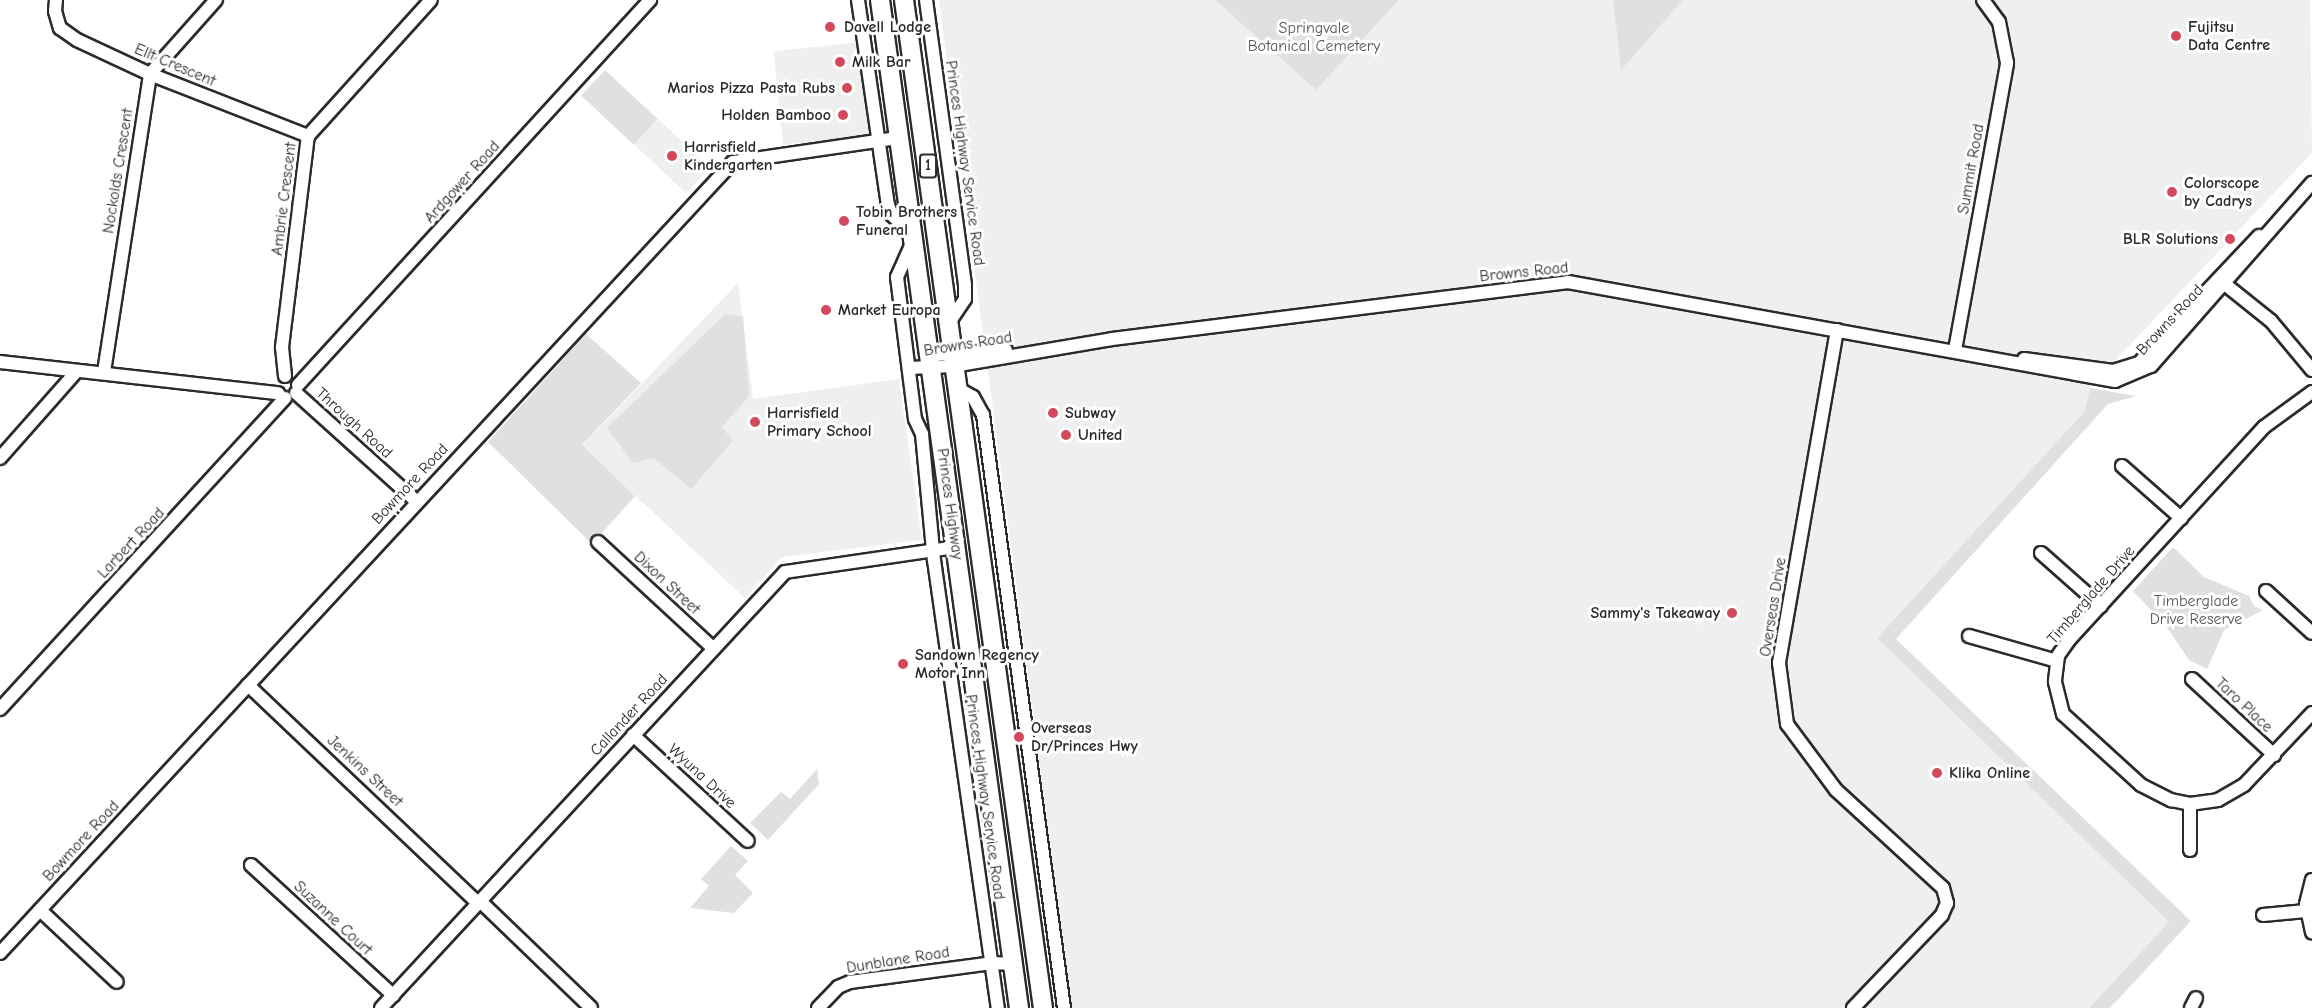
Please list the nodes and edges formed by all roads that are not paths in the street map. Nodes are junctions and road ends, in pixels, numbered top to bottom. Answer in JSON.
{"nodes":[{"id":1,"x":56,"y":0,"type":"edge"},
{"id":2,"x":216,"y":0,"type":"edge"},
{"id":3,"x":431,"y":0,"type":"edge"},
{"id":4,"x":650,"y":0,"type":"edge"},
{"id":5,"x":858,"y":0,"type":"edge"},
{"id":6,"x":880,"y":0,"type":"edge"},
{"id":7,"x":904,"y":0,"type":"edge"},
{"id":8,"x":926,"y":0,"type":"edge"},
{"id":9,"x":1983,"y":0,"type":"edge"},
{"id":10,"x":150,"y":74,"type":"junction"},
{"id":11,"x":308,"y":136,"type":"junction"},
{"id":12,"x":922,"y":136,"type":"junction"},
{"id":13,"x":898,"y":138,"type":"junction"},
{"id":14,"x":876,"y":141,"type":"junction"},
{"id":15,"x":928,"y":167,"type":"junction"},
{"id":16,"x":904,"y":170,"type":"junction"},
{"id":17,"x":2312,"y":183,"type":"edge"},
{"id":18,"x":914,"y":238,"type":"junction"},
{"id":19,"x":2224,"y":278,"type":"junction"},
{"id":20,"x":948,"y":325,"type":"junction"},
{"id":21,"x":1837,"y":330,"type":"junction"},
{"id":22,"x":1955,"y":350,"type":"junction"},
{"id":23,"x":952,"y":359,"type":"junction"},
{"id":24,"x":0,"y":362,"type":"edge"},
{"id":25,"x":931,"y":362,"type":"junction"},
{"id":26,"x":2310,"y":364,"type":"edge"},
{"id":27,"x":909,"y":368,"type":"junction"},
{"id":28,"x":76,"y":372,"type":"junction"},
{"id":29,"x":104,"y":372,"type":"junction"},
{"id":30,"x":285,"y":376,"type":"junction"},
{"id":31,"x":957,"y":388,"type":"junction"},
{"id":32,"x":289,"y":392,"type":"junction"},
{"id":33,"x":2312,"y":392,"type":"edge"},
{"id":34,"x":0,"y":458,"type":"edge"},
{"id":35,"x":2122,"y":466,"type":"dead end"},
{"id":36,"x":416,"y":501,"type":"junction"},
{"id":37,"x":2181,"y":518,"type":"junction"},
{"id":38,"x":598,"y":542,"type":"dead end"},
{"id":39,"x":956,"y":546,"type":"junction"},
{"id":40,"x":933,"y":549,"type":"junction"},
{"id":41,"x":2041,"y":553,"type":"dead end"},
{"id":42,"x":2266,"y":591,"type":"dead end"},
{"id":43,"x":2101,"y":606,"type":"junction"},
{"id":44,"x":2312,"y":633,"type":"edge"},
{"id":45,"x":1969,"y":636,"type":"dead end"},
{"id":46,"x":713,"y":648,"type":"junction"},
{"id":47,"x":2057,"y":661,"type":"junction"},
{"id":48,"x":2192,"y":679,"type":"dead end"},
{"id":49,"x":248,"y":685,"type":"junction"},
{"id":50,"x":0,"y":708,"type":"edge"},
{"id":51,"x":2312,"y":713,"type":"edge"},
{"id":52,"x":633,"y":735,"type":"junction"},
{"id":53,"x":2274,"y":755,"type":"junction"},
{"id":54,"x":2190,"y":804,"type":"junction"},
{"id":55,"x":1015,"y":808,"type":"junction"},
{"id":56,"x":748,"y":841,"type":"dead end"},
{"id":57,"x":2190,"y":850,"type":"dead end"},
{"id":58,"x":251,"y":865,"type":"dead end"},
{"id":59,"x":2312,"y":880,"type":"edge"},
{"id":60,"x":479,"y":902,"type":"junction"},
{"id":61,"x":40,"y":910,"type":"junction"},
{"id":62,"x":2306,"y":911,"type":"junction"},
{"id":63,"x":2263,"y":915,"type":"dead end"},
{"id":64,"x":2312,"y":932,"type":"edge"},
{"id":65,"x":1009,"y":940,"type":"junction"},
{"id":66,"x":0,"y":953,"type":"edge"},
{"id":67,"x":992,"y":963,"type":"junction"},
{"id":68,"x":1013,"y":964,"type":"junction"},
{"id":69,"x":117,"y":982,"type":"dead end"},
{"id":70,"x":393,"y":995,"type":"junction"},
{"id":71,"x":381,"y":1008,"type":"edge"},
{"id":72,"x":591,"y":1008,"type":"edge"},
{"id":73,"x":818,"y":1008,"type":"edge"},
{"id":74,"x":998,"y":1008,"type":"edge"},
{"id":75,"x":1019,"y":1008,"type":"edge"},
{"id":76,"x":1043,"y":1008,"type":"edge"},
{"id":77,"x":1064,"y":1008,"type":"edge"},
{"id":78,"x":1853,"y":1008,"type":"edge"}],
"edges":[{"from":1,"to":10,"type":"street","name":"Ellt Crescent"},
{"from":2,"to":10,"type":"street"},
{"from":3,"to":11,"type":"street","name":"Ambrie Crescent"},
{"from":4,"to":32,"type":"street","name":"Ardgower Road"},
{"from":5,"to":14,"type":"street"},
{"from":6,"to":13,"type":"highway","name":"Princes Highway","number":"1"},
{"from":7,"to":12,"type":"highway","name":"Princes Highway","number":"1"},
{"from":8,"to":20,"type":"street","name":"Princes Highway Service Road"},
{"from":9,"to":22,"type":"street","name":"Summit Road"},
{"from":10,"to":11,"type":"street","name":"Ellt Crescent"},
{"from":10,"to":29,"type":"street","name":"Nockolds Crescent"},
{"from":11,"to":30,"type":"street","name":"Ambrie Crescent"},
{"from":12,"to":13,"type":"highway"},
{"from":12,"to":15,"type":"highway","name":"Princes Highway","number":"1"},
{"from":13,"to":14,"type":"street","name":"Bowmore Road"},
{"from":13,"to":16,"type":"highway","name":"Princes Highway","number":"1"},
{"from":14,"to":18,"type":"street"},
{"from":14,"to":36,"type":"street","name":"Bowmore Road"},
{"from":15,"to":16,"type":"highway"},
{"from":15,"to":20,"type":"highway","name":"Princes Highway","number":"1"},
{"from":16,"to":18,"type":"highway","name":"Princes Highway","number":"1"},
{"from":17,"to":19,"type":"street","name":"Browns Road"},
{"from":18,"to":25,"type":"highway","name":"Princes Highway","number":"1"},
{"from":18,"to":27,"type":"street","name":"Princes Highway Service Road"},
{"from":19,"to":22,"type":"street","name":"Browns Road"},
{"from":19,"to":26,"type":"street"},
{"from":20,"to":23,"type":"highway","name":"Princes Highway","number":"1"},
{"from":21,"to":22,"type":"street","name":"Browns Road"},
{"from":21,"to":23,"type":"street","name":"Browns Road"},
{"from":21,"to":78,"type":"street","name":"Overseas Drive"},
{"from":23,"to":25,"type":"street","name":"Browns Road"},
{"from":23,"to":31,"type":"highway","name":"Princes Highway","number":"1"},
{"from":24,"to":28,"type":"street"},
{"from":25,"to":27,"type":"street","name":"Browns Road"},
{"from":25,"to":39,"type":"highway","name":"Princes Highway","number":"1"},
{"from":27,"to":40,"type":"street","name":"Princes Highway Service Road"},
{"from":28,"to":29,"type":"street"},
{"from":28,"to":34,"type":"street"},
{"from":29,"to":32,"type":"street"},
{"from":30,"to":32,"type":"street","name":"Through Road"},
{"from":30,"to":32,"type":"street"},
{"from":31,"to":55,"type":"highway","name":"Princes Highway","number":"1"},
{"from":31,"to":77,"type":"street"},
{"from":32,"to":36,"type":"street","name":"Through Road"},
{"from":32,"to":50,"type":"street","name":"Larbert Road"},
{"from":33,"to":37,"type":"street","name":"Timberglade Drive"},
{"from":35,"to":37,"type":"street"},
{"from":36,"to":49,"type":"street","name":"Bowmore Road"},
{"from":37,"to":43,"type":"street","name":"Timberglade Drive"},
{"from":38,"to":46,"type":"street","name":"Dixon Street"},
{"from":39,"to":40,"type":"street","name":"Callander Road"},
{"from":39,"to":65,"type":"highway","name":"Princes Highway","number":"1"},
{"from":40,"to":46,"type":"street","name":"Callander Road"},
{"from":40,"to":67,"type":"street","name":"Princes Highway Service Road"},
{"from":41,"to":43,"type":"street"},
{"from":42,"to":44,"type":"street"},
{"from":43,"to":47,"type":"street","name":"Timberglade Drive"},
{"from":45,"to":47,"type":"street"},
{"from":46,"to":52,"type":"street","name":"Callander Road"},
{"from":47,"to":54,"type":"street","name":"Timberglade Drive"},
{"from":48,"to":53,"type":"street","name":"Taro Place"},
{"from":49,"to":60,"type":"street","name":"Jenkins Street"},
{"from":49,"to":61,"type":"street","name":"Bowmore Road"},
{"from":51,"to":53,"type":"street","name":"Timberglade Drive"},
{"from":52,"to":56,"type":"street","name":"Wyuna Drive"},
{"from":52,"to":60,"type":"street","name":"Callander Road"},
{"from":53,"to":54,"type":"street","name":"Timberglade Drive"},
{"from":54,"to":57,"type":"street"},
{"from":55,"to":68,"type":"highway"},
{"from":55,"to":76,"type":"highway","name":"Princes Highway","number":"1"},
{"from":58,"to":70,"type":"street","name":"Suzanne Court"},
{"from":59,"to":62,"type":"street"},
{"from":60,"to":70,"type":"street","name":"Callander Road"},
{"from":60,"to":72,"type":"street","name":"Jenkins Street"},
{"from":61,"to":66,"type":"street","name":"Bowmore Road"},
{"from":61,"to":69,"type":"street"},
{"from":62,"to":63,"type":"street"},
{"from":62,"to":64,"type":"street"},
{"from":65,"to":67,"type":"street"},
{"from":65,"to":68,"type":"highway","name":"Princes Highway","number":"1"},
{"from":67,"to":68,"type":"street","name":"Dunblane Road"},
{"from":67,"to":73,"type":"street","name":"Dunblane Road"},
{"from":67,"to":74,"type":"street","name":"Princes Highway Service Road"},
{"from":68,"to":75,"type":"highway","name":"Princes Highway","number":"1"},
{"from":70,"to":71,"type":"street","name":"Callander Road"}]}
